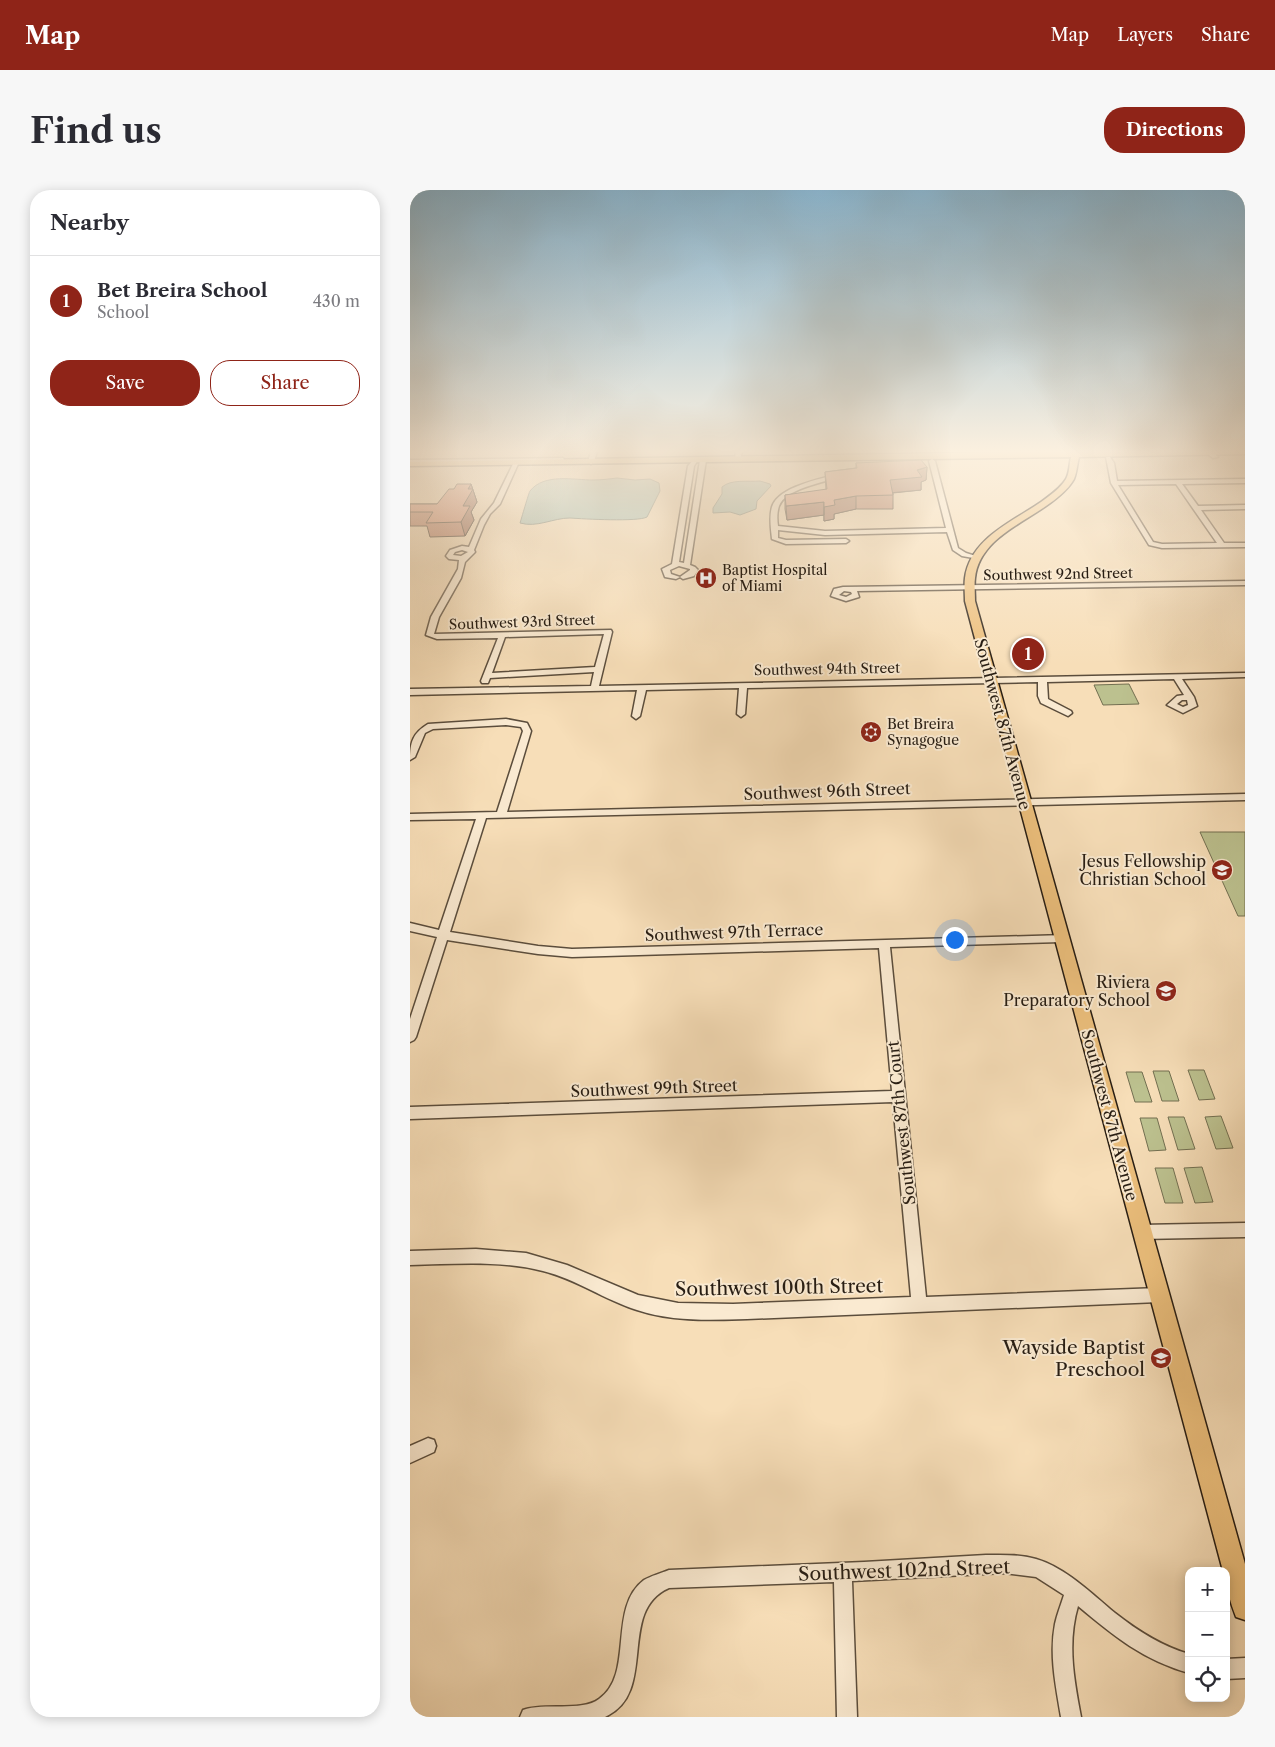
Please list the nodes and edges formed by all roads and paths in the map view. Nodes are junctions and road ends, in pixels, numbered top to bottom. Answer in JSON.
{"nodes":[{"id":1,"x":484,"y":522,"type":"edge"},
{"id":2,"x":682,"y":522,"type":"edge"},
{"id":3,"x":692,"y":522,"type":"edge"},
{"id":4,"x":775,"y":522,"type":"edge"},
{"id":5,"x":948,"y":522,"type":"edge"},
{"id":6,"x":1015,"y":522,"type":"edge"},
{"id":7,"x":1137,"y":522,"type":"edge"},
{"id":8,"x":1206,"y":522,"type":"edge"},
{"id":9,"x":775,"y":528,"type":"junction"},
{"id":10,"x":950,"y":530,"type":"junction"},
{"id":11,"x":477,"y":534,"type":"junction"},
{"id":12,"x":846,"y":541,"type":"dead end"},
{"id":13,"x":473,"y":542,"type":"junction"},
{"id":14,"x":1222,"y":545,"type":"junction"},
{"id":15,"x":1245,"y":545,"type":"edge"},
{"id":16,"x":455,"y":549,"type":"junction"},
{"id":17,"x":471,"y":550,"type":"junction"},
{"id":18,"x":466,"y":557,"type":"junction"},
{"id":19,"x":452,"y":558,"type":"junction"},
{"id":20,"x":977,"y":558,"type":"junction"},
{"id":21,"x":675,"y":564,"type":"junction"},
{"id":22,"x":687,"y":564,"type":"junction"},
{"id":23,"x":458,"y":574,"type":"junction"},
{"id":24,"x":1245,"y":583,"type":"edge"},
{"id":25,"x":969,"y":588,"type":"junction"},
{"id":26,"x":853,"y":592,"type":"dead end"},
{"id":27,"x":502,"y":636,"type":"junction"},
{"id":28,"x":599,"y":668,"type":"junction"},
{"id":29,"x":1245,"y":675,"type":"edge"},
{"id":30,"x":488,"y":676,"type":"junction"},
{"id":31,"x":1176,"y":676,"type":"junction"},
{"id":32,"x":1042,"y":678,"type":"junction"},
{"id":33,"x":992,"y":680,"type":"junction"},
{"id":34,"x":743,"y":685,"type":"junction"},
{"id":35,"x":642,"y":688,"type":"junction"},
{"id":36,"x":594,"y":689,"type":"junction"},
{"id":37,"x":481,"y":691,"type":"junction"},
{"id":38,"x":410,"y":692,"type":"edge"},
{"id":39,"x":1190,"y":697,"type":"dead end"},
{"id":40,"x":1068,"y":713,"type":"dead end"},
{"id":41,"x":741,"y":714,"type":"dead end"},
{"id":42,"x":636,"y":716,"type":"dead end"},
{"id":43,"x":410,"y":757,"type":"edge"},
{"id":44,"x":1245,"y":796,"type":"edge"},
{"id":45,"x":1024,"y":801,"type":"junction"},
{"id":46,"x":482,"y":815,"type":"junction"},
{"id":47,"x":501,"y":815,"type":"junction"},
{"id":48,"x":410,"y":817,"type":"edge"},
{"id":49,"x":410,"y":927,"type":"edge"},
{"id":50,"x":444,"y":935,"type":"junction"},
{"id":51,"x":1061,"y":938,"type":"junction"},
{"id":52,"x":884,"y":943,"type":"junction"},
{"id":53,"x":410,"y":1037,"type":"edge"},
{"id":54,"x":900,"y":1096,"type":"junction"},
{"id":55,"x":410,"y":1113,"type":"edge"},
{"id":56,"x":1245,"y":1230,"type":"edge"},
{"id":57,"x":1142,"y":1232,"type":"junction"},
{"id":58,"x":410,"y":1258,"type":"edge"},
{"id":59,"x":1159,"y":1295,"type":"junction"},
{"id":60,"x":919,"y":1303,"type":"junction"},
{"id":61,"x":428,"y":1446,"type":"dead end"},
{"id":62,"x":410,"y":1455,"type":"edge"},
{"id":63,"x":843,"y":1573,"type":"junction"},
{"id":64,"x":1074,"y":1591,"type":"junction"},
{"id":65,"x":1245,"y":1608,"type":"edge"},
{"id":66,"x":1185,"y":1663,"type":"edge"},
{"id":67,"x":1245,"y":1668,"type":"edge"},
{"id":68,"x":1230,"y":1669,"type":"edge"},
{"id":69,"x":530,"y":1717,"type":"edge"},
{"id":70,"x":847,"y":1717,"type":"edge"},
{"id":71,"x":1071,"y":1717,"type":"edge"}],
"edges":[{"from":1,"to":11,"type":"street"},
{"from":2,"to":21,"type":"street"},
{"from":3,"to":22,"type":"street"},
{"from":4,"to":9,"type":"street"},
{"from":5,"to":10,"type":"street"},
{"from":6,"to":20,"type":"main road","name":"Southwest 87th Avenue"},
{"from":7,"to":14,"type":"street"},
{"from":8,"to":14,"type":"street"},
{"from":9,"to":10,"type":"street"},
{"from":9,"to":12,"type":"street"},
{"from":10,"to":20,"type":"street"},
{"from":11,"to":13,"type":"street"},
{"from":11,"to":16,"type":"street"},
{"from":13,"to":16,"type":"street"},
{"from":13,"to":17,"type":"street"},
{"from":14,"to":15,"type":"street"},
{"from":16,"to":17,"type":"street"},
{"from":16,"to":19,"type":"street"},
{"from":17,"to":18,"type":"street"},
{"from":18,"to":19,"type":"street"},
{"from":18,"to":23,"type":"street"},
{"from":19,"to":23,"type":"street"},
{"from":20,"to":25,"type":"main road","name":"Southwest 87th Avenue"},
{"from":21,"to":22,"type":"street"},
{"from":21,"to":22,"type":"street"},
{"from":23,"to":27,"type":"street","name":"Southwest 93rd Street"},
{"from":24,"to":25,"type":"street","name":"Southwest 92nd Street"},
{"from":25,"to":26,"type":"street","name":"Southwest 92nd Street"},
{"from":25,"to":33,"type":"main road","name":"Southwest 87th Avenue"},
{"from":27,"to":28,"type":"street","name":"Southwest 93rd Street"},
{"from":27,"to":30,"type":"street"},
{"from":28,"to":30,"type":"street"},
{"from":28,"to":36,"type":"street"},
{"from":29,"to":31,"type":"street","name":"Southwest 94th Street"},
{"from":30,"to":37,"type":"street"},
{"from":31,"to":32,"type":"street","name":"Southwest 94th Street"},
{"from":31,"to":39,"type":"street"},
{"from":32,"to":33,"type":"street","name":"Southwest 94th Street"},
{"from":32,"to":40,"type":"street"},
{"from":33,"to":34,"type":"street","name":"Southwest 94th Street"},
{"from":33,"to":45,"type":"main road","name":"Southwest 87th Avenue"},
{"from":34,"to":35,"type":"street","name":"Southwest 94th Street"},
{"from":34,"to":41,"type":"street"},
{"from":35,"to":36,"type":"street","name":"Southwest 94th Street"},
{"from":35,"to":42,"type":"street"},
{"from":36,"to":37,"type":"street","name":"Southwest 94th Street"},
{"from":37,"to":38,"type":"street","name":"Southwest 94th Street"},
{"from":43,"to":47,"type":"street"},
{"from":44,"to":45,"type":"street","name":"Southwest 96th Street"},
{"from":45,"to":47,"type":"street","name":"Southwest 96th Street"},
{"from":45,"to":51,"type":"main road","name":"Southwest 87th Avenue"},
{"from":46,"to":47,"type":"street","name":"Southwest 96th Street"},
{"from":46,"to":48,"type":"street","name":"Southwest 96th Street"},
{"from":46,"to":50,"type":"street"},
{"from":49,"to":50,"type":"street","name":"Southwest 97th Terrace"},
{"from":50,"to":52,"type":"street","name":"Southwest 97th Terrace"},
{"from":50,"to":53,"type":"street"},
{"from":51,"to":52,"type":"street","name":"Southwest 97th Terrace"},
{"from":51,"to":57,"type":"main road","name":"Southwest 87th Avenue"},
{"from":52,"to":54,"type":"street","name":"Southwest 87th Court"},
{"from":54,"to":55,"type":"street","name":"Southwest 99th Street"},
{"from":54,"to":60,"type":"street","name":"Southwest 87th Court"},
{"from":56,"to":57,"type":"street"},
{"from":57,"to":59,"type":"main road","name":"Southwest 87th Avenue"},
{"from":58,"to":60,"type":"street","name":"Southwest 100th Street"},
{"from":59,"to":60,"type":"street","name":"Southwest 100th Street"},
{"from":59,"to":65,"type":"main road","name":"Southwest 87th Avenue"},
{"from":61,"to":62,"type":"street"},
{"from":63,"to":64,"type":"street","name":"Southwest 102nd Street"},
{"from":63,"to":69,"type":"street","name":"Southwest 102nd Street"},
{"from":63,"to":70,"type":"street"},
{"from":64,"to":66,"type":"street","name":"Southwest 102nd Street"},
{"from":64,"to":71,"type":"street"},
{"from":67,"to":68,"type":"street"}]}
